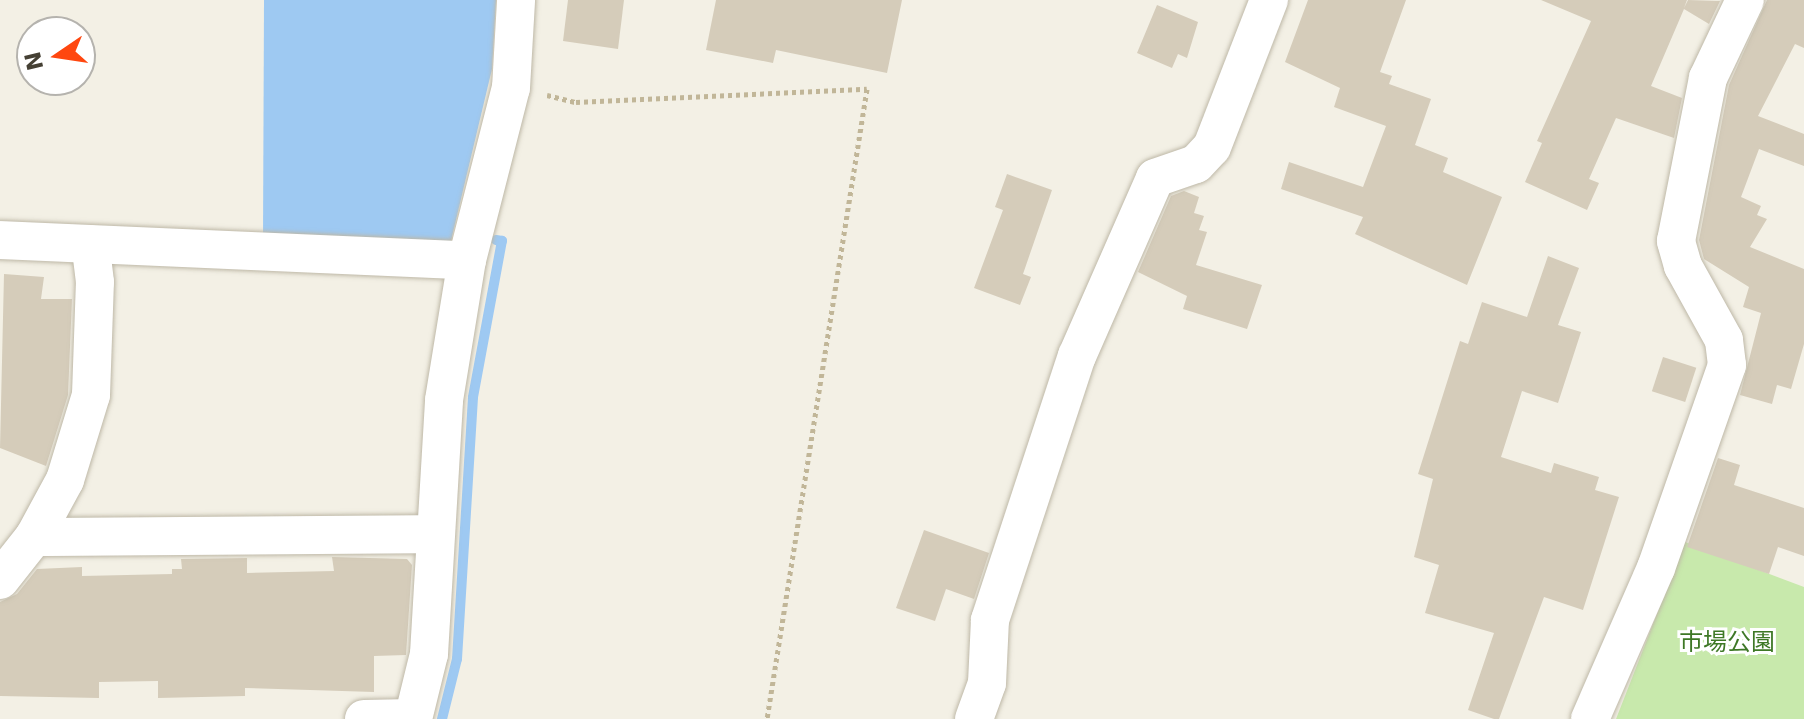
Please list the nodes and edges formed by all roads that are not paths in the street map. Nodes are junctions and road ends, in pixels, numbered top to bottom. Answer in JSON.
{"nodes":[{"id":1,"x":516,"y":0,"type":"edge"},
{"id":2,"x":1269,"y":0,"type":"edge"},
{"id":3,"x":1745,"y":0,"type":"edge"},
{"id":4,"x":0,"y":240,"type":"edge"},
{"id":5,"x":90,"y":244,"type":"junction"},
{"id":6,"x":467,"y":260,"type":"junction"},
{"id":7,"x":434,"y":534,"type":"junction"},
{"id":8,"x":34,"y":537,"type":"junction"},
{"id":9,"x":0,"y":580,"type":"edge"},
{"id":10,"x":364,"y":719,"type":"edge"},
{"id":11,"x":413,"y":719,"type":"edge"},
{"id":12,"x":974,"y":719,"type":"edge"},
{"id":13,"x":1590,"y":719,"type":"edge"}],
"edges":[{"from":1,"to":6,"type":"street"},
{"from":2,"to":12,"type":"street"},
{"from":3,"to":13,"type":"street"},
{"from":4,"to":5,"type":"street"},
{"from":5,"to":6,"type":"street"},
{"from":5,"to":8,"type":"street"},
{"from":6,"to":7,"type":"street"},
{"from":7,"to":8,"type":"street"},
{"from":7,"to":11,"type":"street"},
{"from":8,"to":9,"type":"street"},
{"from":10,"to":11,"type":"street"}]}
